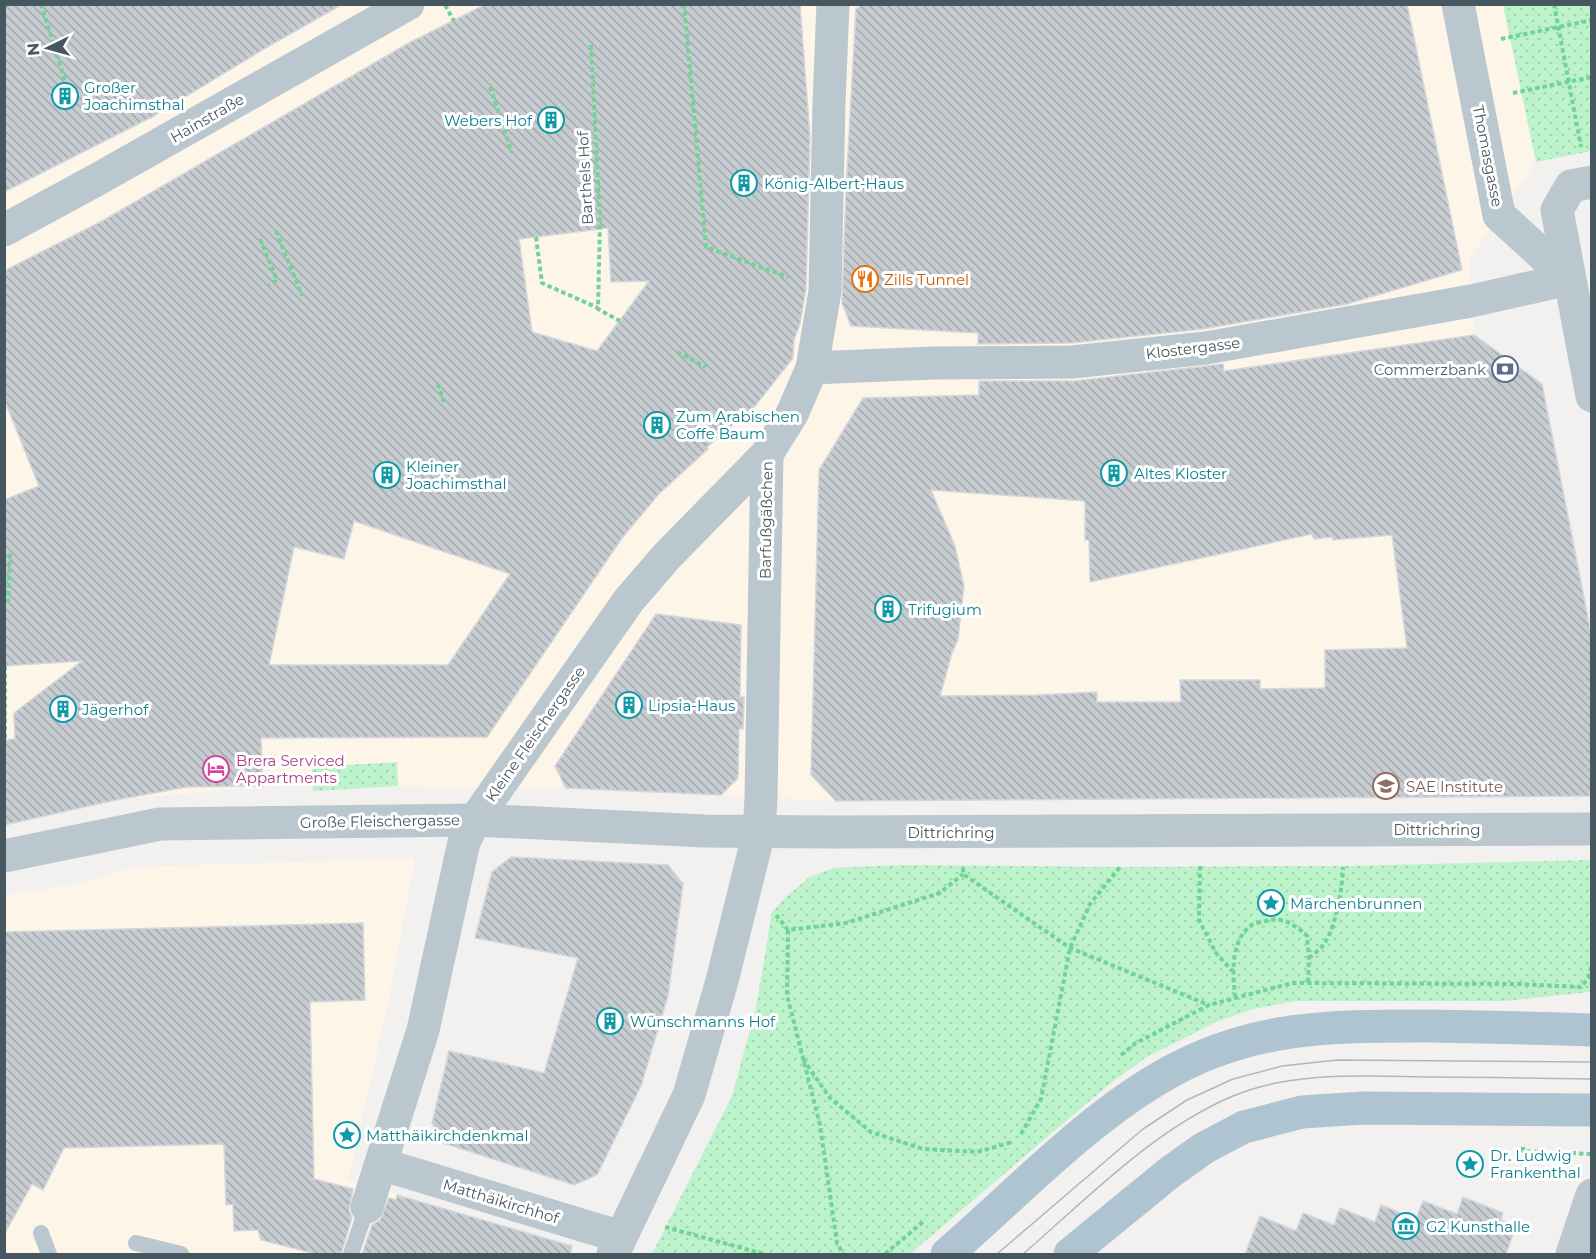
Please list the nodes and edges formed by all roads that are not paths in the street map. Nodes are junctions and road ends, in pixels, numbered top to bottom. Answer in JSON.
{"nodes":[{"id":1,"x":408,"y":4,"type":"edge"},
{"id":2,"x":833,"y":4,"type":"edge"},
{"id":3,"x":1458,"y":4,"type":"edge"},
{"id":4,"x":1587,"y":167,"type":"edge"},
{"id":5,"x":4,"y":230,"type":"edge"},
{"id":6,"x":1569,"y":279,"type":"junction"},
{"id":7,"x":812,"y":368,"type":"junction"},
{"id":8,"x":1592,"y":396,"type":"edge"},
{"id":9,"x":766,"y":454,"type":"junction"},
{"id":10,"x":475,"y":820,"type":"junction"},
{"id":11,"x":1592,"y":829,"type":"edge"},
{"id":12,"x":759,"y":832,"type":"junction"},
{"id":13,"x":4,"y":856,"type":"edge"},
{"id":14,"x":1592,"y":1030,"type":"edge"},
{"id":15,"x":1592,"y":1110,"type":"edge"},
{"id":16,"x":381,"y":1164,"type":"junction"},
{"id":17,"x":1592,"y":1195,"type":"edge"},
{"id":18,"x":367,"y":1207,"type":"joint"},
{"id":19,"x":41,"y":1233,"type":"dead end"},
{"id":20,"x":136,"y":1243,"type":"dead end"},
{"id":21,"x":617,"y":1246,"type":"edge"},
{"id":22,"x":49,"y":1254,"type":"edge"},
{"id":23,"x":181,"y":1254,"type":"edge"},
{"id":24,"x":351,"y":1254,"type":"edge"},
{"id":25,"x":947,"y":1254,"type":"edge"},
{"id":26,"x":1070,"y":1254,"type":"edge"},
{"id":27,"x":1572,"y":1254,"type":"edge"}],
"edges":[{"from":1,"to":5,"type":"street","name":"Hainstraße"},
{"from":2,"to":7,"type":"street","name":"Barfußgäßchen"},
{"from":3,"to":6,"type":"street","name":"Thomasgasse"},
{"from":4,"to":6,"type":"street"},
{"from":6,"to":7,"type":"street","name":"Klostergasse"},
{"from":6,"to":8,"type":"street"},
{"from":7,"to":9,"type":"street","name":"Barfußgäßchen"},
{"from":9,"to":10,"type":"street","name":"Kleine Fleischergasse"},
{"from":9,"to":12,"type":"street","name":"Barfußgäßchen"},
{"from":10,"to":12,"type":"street","name":"Große Fleischergasse"},
{"from":10,"to":13,"type":"street","name":"Große Fleischergasse"},
{"from":10,"to":16,"type":"street","name":"Kleine Fleischergasse"},
{"from":11,"to":12,"type":"street","name":"Dittrichring"},
{"from":12,"to":21,"type":"street"},
{"from":14,"to":25,"type":"main road"},
{"from":15,"to":26,"type":"main road"},
{"from":16,"to":18,"type":"street","name":"Kleine Fleischergasse"},
{"from":16,"to":21,"type":"street","name":"Matthäikirchhof"},
{"from":17,"to":27,"type":"street"},
{"from":18,"to":24,"type":"lane"},
{"from":19,"to":22,"type":"lane"},
{"from":20,"to":23,"type":"lane"}]}
